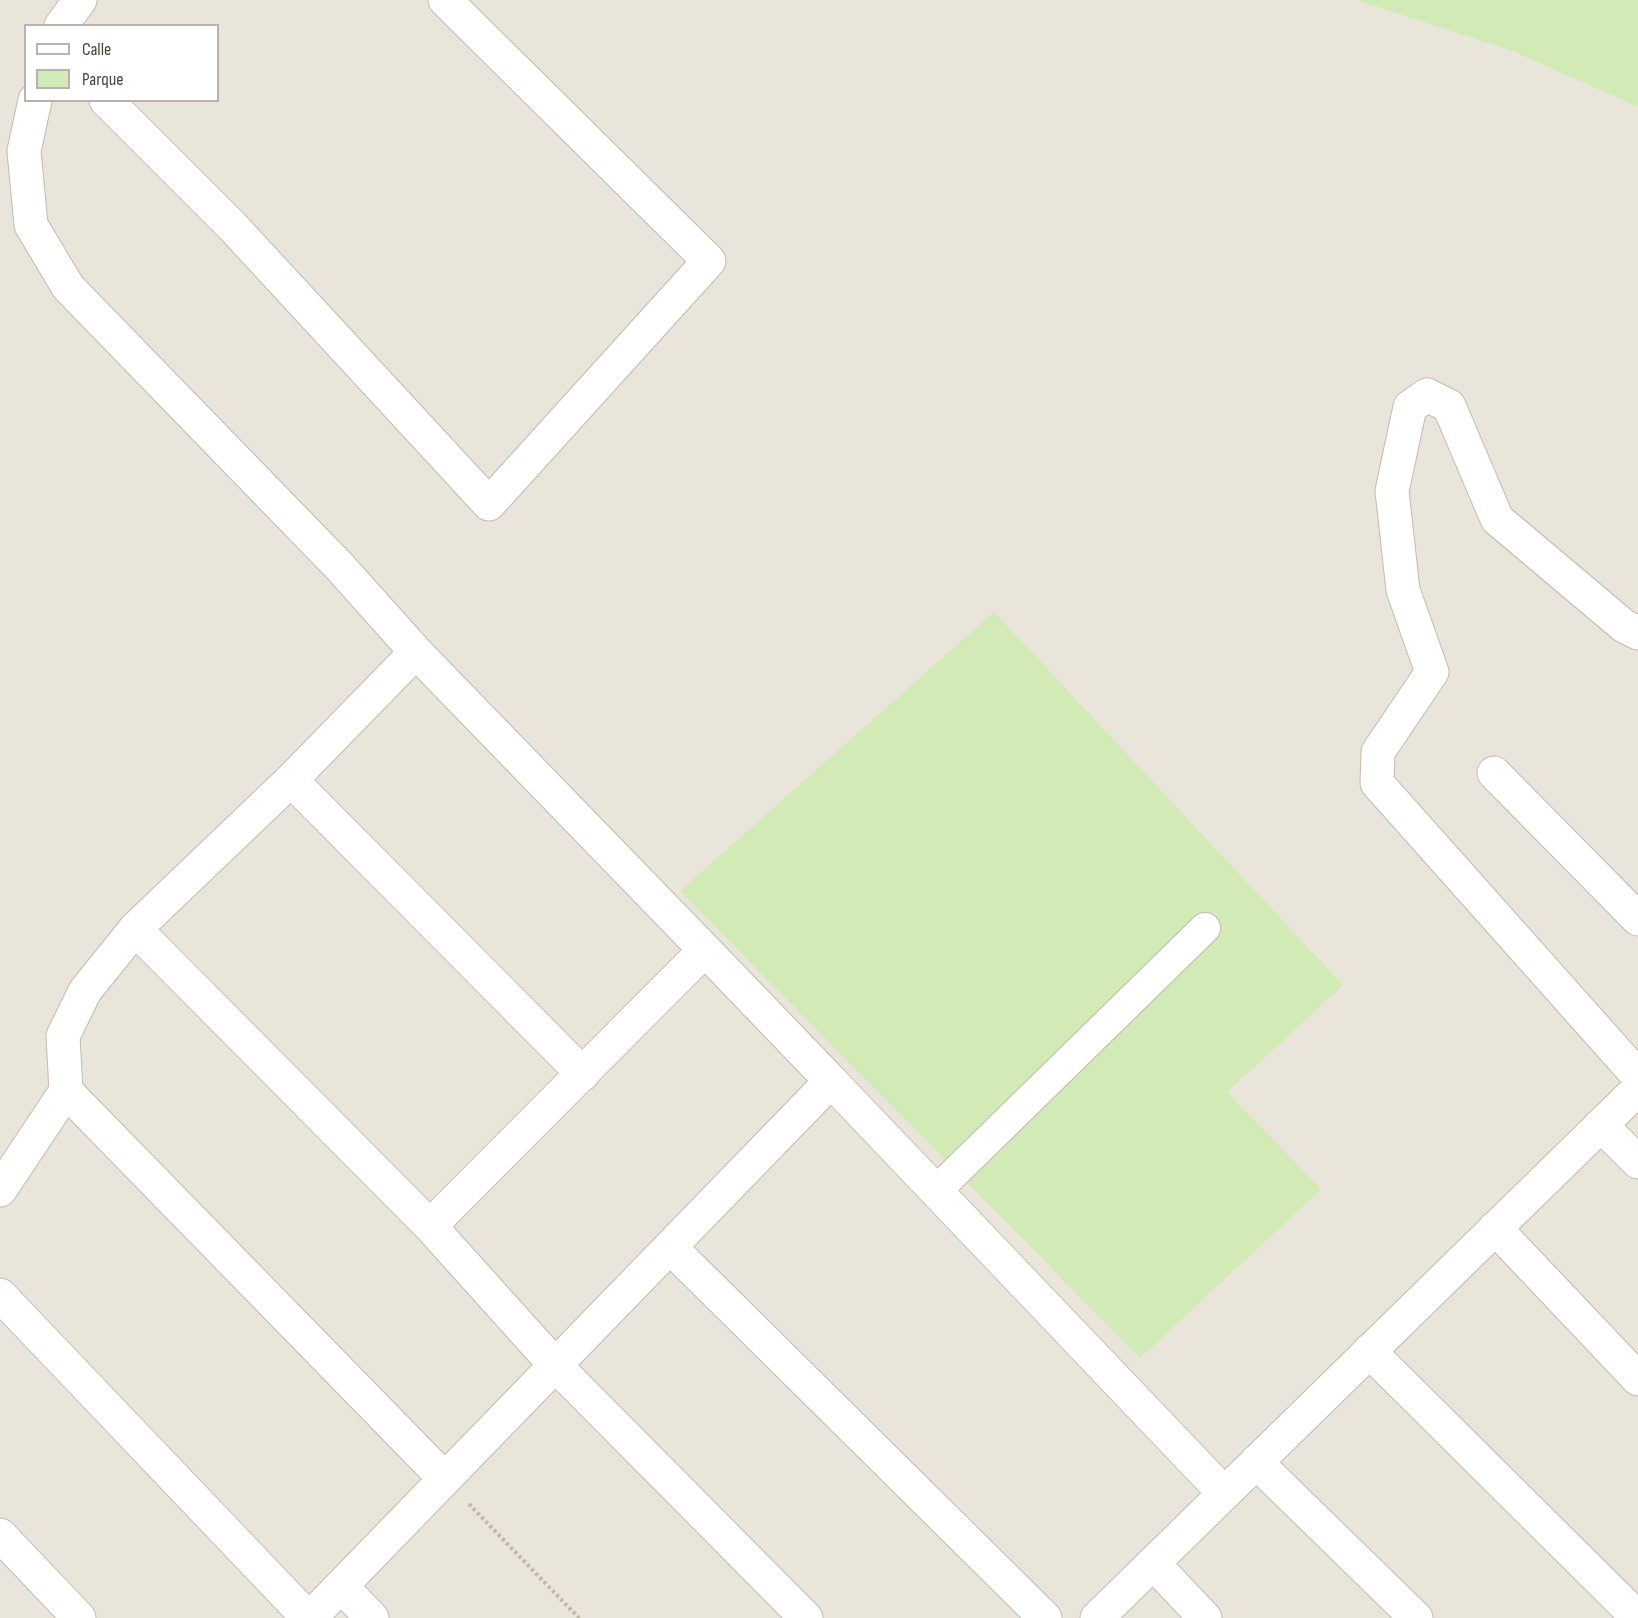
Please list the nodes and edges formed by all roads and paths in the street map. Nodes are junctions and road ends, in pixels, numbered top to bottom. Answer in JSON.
{"nodes":[{"id":1,"x":80,"y":0,"type":"edge"},
{"id":2,"x":445,"y":0,"type":"edge"},
{"id":3,"x":62,"y":24,"type":"edge"},
{"id":4,"x":35,"y":102,"type":"edge"},
{"id":5,"x":108,"y":102,"type":"edge"},
{"id":6,"x":1638,"y":633,"type":"edge"},
{"id":7,"x":416,"y":652,"type":"junction"},
{"id":8,"x":1494,"y":773,"type":"dead end"},
{"id":9,"x":291,"y":780,"type":"junction"},
{"id":10,"x":1638,"y":919,"type":"edge"},
{"id":11,"x":1205,"y":928,"type":"dead end"},
{"id":12,"x":135,"y":929,"type":"junction"},
{"id":13,"x":705,"y":950,"type":"junction"},
{"id":14,"x":583,"y":1074,"type":"junction"},
{"id":15,"x":1638,"y":1076,"type":"edge"},
{"id":16,"x":831,"y":1081,"type":"junction"},
{"id":17,"x":1638,"y":1089,"type":"edge"},
{"id":18,"x":66,"y":1091,"type":"junction"},
{"id":19,"x":1601,"y":1125,"type":"junction"},
{"id":20,"x":1638,"y":1162,"type":"edge"},
{"id":21,"x":0,"y":1190,"type":"edge"},
{"id":22,"x":936,"y":1191,"type":"junction"},
{"id":23,"x":430,"y":1226,"type":"junction"},
{"id":24,"x":1495,"y":1228,"type":"junction"},
{"id":25,"x":670,"y":1247,"type":"junction"},
{"id":26,"x":0,"y":1295,"type":"edge"},
{"id":27,"x":1369,"y":1351,"type":"junction"},
{"id":28,"x":555,"y":1365,"type":"junction"},
{"id":29,"x":1638,"y":1379,"type":"edge"},
{"id":30,"x":1256,"y":1462,"type":"junction"},
{"id":31,"x":445,"y":1479,"type":"junction"},
{"id":32,"x":1224,"y":1493,"type":"junction"},
{"id":33,"x":0,"y":1535,"type":"edge"},
{"id":34,"x":1153,"y":1563,"type":"junction"},
{"id":35,"x":341,"y":1586,"type":"junction"},
{"id":36,"x":79,"y":1618,"type":"edge"},
{"id":37,"x":309,"y":1618,"type":"edge"},
{"id":38,"x":372,"y":1618,"type":"edge"},
{"id":39,"x":579,"y":1618,"type":"edge"},
{"id":40,"x":806,"y":1618,"type":"edge"},
{"id":41,"x":1045,"y":1618,"type":"edge"},
{"id":42,"x":1097,"y":1618,"type":"edge"},
{"id":43,"x":1205,"y":1618,"type":"edge"},
{"id":44,"x":1416,"y":1618,"type":"edge"},
{"id":45,"x":1638,"y":1618,"type":"edge"}],
"edges":[{"from":1,"to":3,"type":"street"},
{"from":2,"to":5,"type":"street"},
{"from":4,"to":7,"type":"street"},
{"from":6,"to":15,"type":"street"},
{"from":7,"to":9,"type":"street"},
{"from":7,"to":13,"type":"street"},
{"from":8,"to":10,"type":"street"},
{"from":9,"to":12,"type":"street"},
{"from":9,"to":14,"type":"street"},
{"from":11,"to":22,"type":"street"},
{"from":12,"to":18,"type":"street"},
{"from":12,"to":23,"type":"street"},
{"from":13,"to":14,"type":"street"},
{"from":13,"to":16,"type":"street"},
{"from":14,"to":23,"type":"street"},
{"from":16,"to":22,"type":"street"},
{"from":16,"to":25,"type":"street"},
{"from":17,"to":19,"type":"street"},
{"from":18,"to":21,"type":"street"},
{"from":18,"to":31,"type":"street"},
{"from":19,"to":20,"type":"street"},
{"from":19,"to":24,"type":"street"},
{"from":22,"to":32,"type":"street"},
{"from":23,"to":28,"type":"street"},
{"from":24,"to":27,"type":"street"},
{"from":24,"to":29,"type":"street"},
{"from":25,"to":28,"type":"street"},
{"from":25,"to":41,"type":"street"},
{"from":26,"to":37,"type":"street"},
{"from":27,"to":30,"type":"street"},
{"from":27,"to":45,"type":"street"},
{"from":28,"to":31,"type":"street"},
{"from":28,"to":40,"type":"street"},
{"from":30,"to":32,"type":"street"},
{"from":30,"to":44,"type":"street"},
{"from":31,"to":35,"type":"street"},
{"from":31,"to":39,"type":"path"},
{"from":32,"to":34,"type":"street"},
{"from":33,"to":36,"type":"street"},
{"from":34,"to":42,"type":"street"},
{"from":34,"to":43,"type":"street"},
{"from":35,"to":37,"type":"street"},
{"from":35,"to":38,"type":"street"}]}
